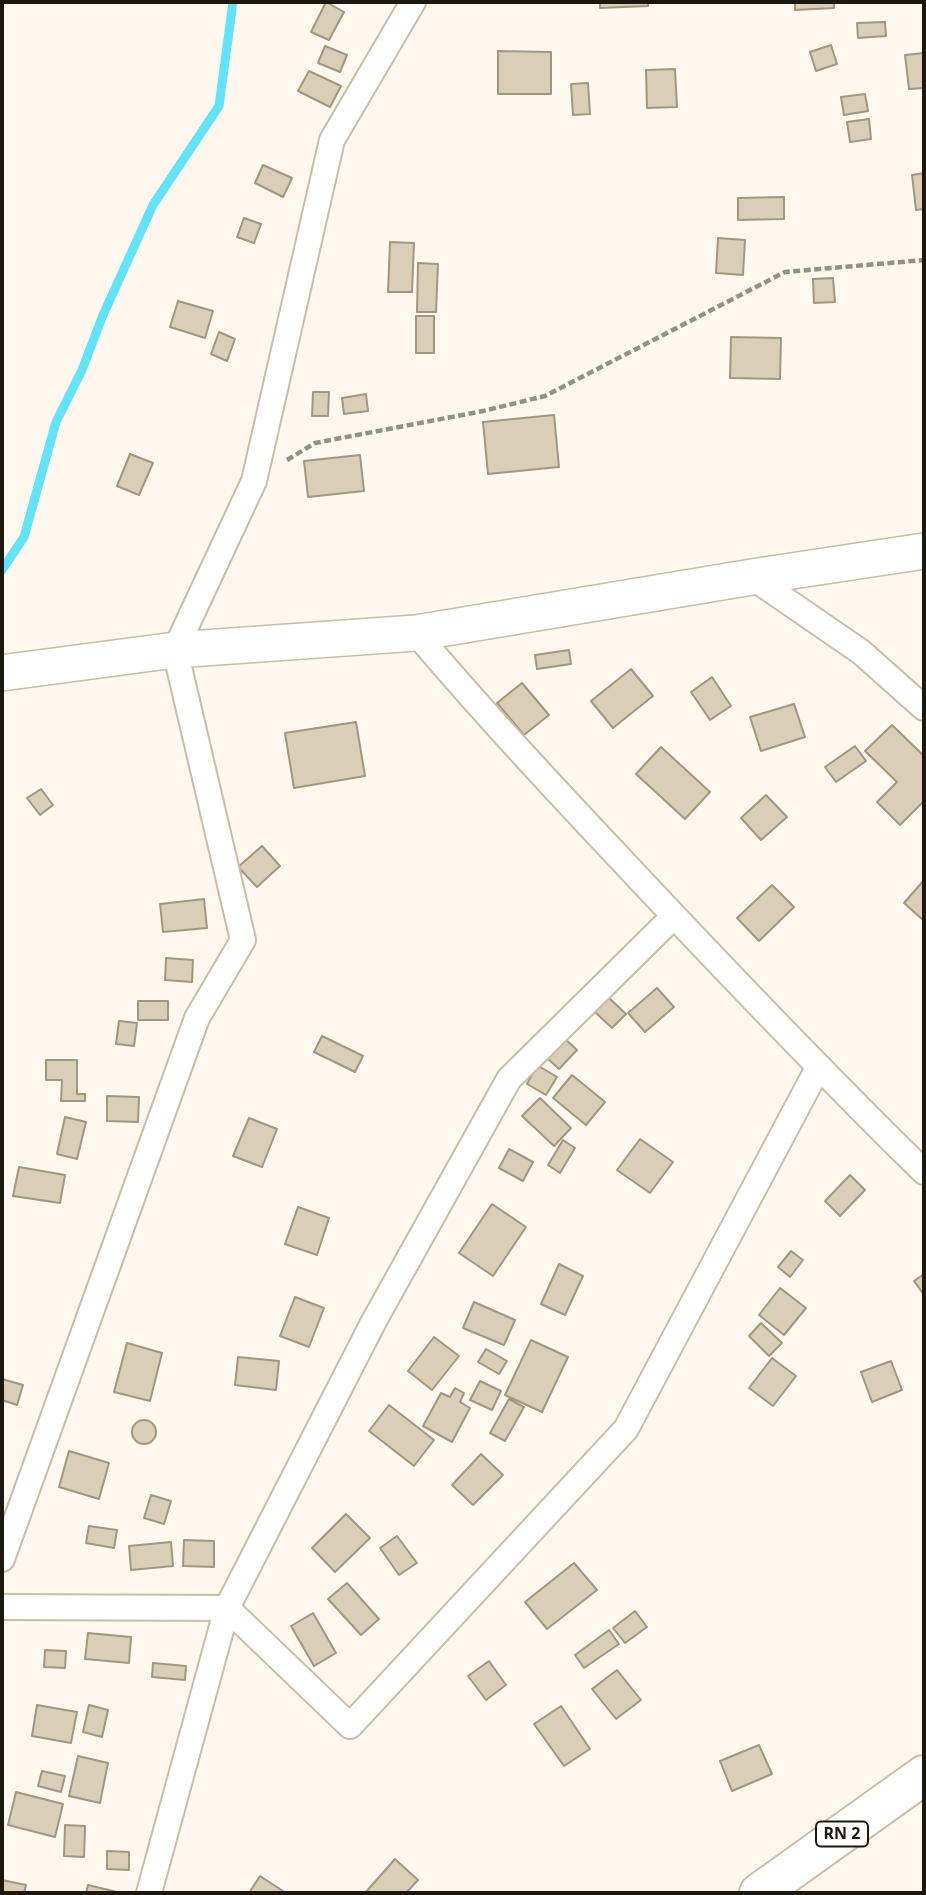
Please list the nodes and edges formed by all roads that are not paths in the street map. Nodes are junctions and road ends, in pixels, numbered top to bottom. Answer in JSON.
{"nodes":[{"id":1,"x":413,"y":2,"type":"edge"},
{"id":2,"x":924,"y":551,"type":"edge"},
{"id":3,"x":752,"y":577,"type":"junction"},
{"id":4,"x":416,"y":633,"type":"junction"},
{"id":5,"x":175,"y":650,"type":"junction"},
{"id":6,"x":2,"y":673,"type":"edge"},
{"id":7,"x":924,"y":708,"type":"edge"},
{"id":8,"x":674,"y":916,"type":"junction"},
{"id":9,"x":818,"y":1068,"type":"junction"},
{"id":10,"x":924,"y":1172,"type":"edge"},
{"id":11,"x":2,"y":1559,"type":"edge"},
{"id":12,"x":2,"y":1607,"type":"edge"},
{"id":13,"x":228,"y":1608,"type":"junction"},
{"id":14,"x":924,"y":1776,"type":"edge"},
{"id":15,"x":149,"y":1893,"type":"edge"},
{"id":16,"x":759,"y":1893,"type":"edge"}],
"edges":[{"from":1,"to":5,"type":"street"},
{"from":2,"to":3,"type":"street"},
{"from":3,"to":4,"type":"street"},
{"from":3,"to":7,"type":"street"},
{"from":4,"to":5,"type":"street"},
{"from":4,"to":8,"type":"street"},
{"from":5,"to":6,"type":"street"},
{"from":5,"to":11,"type":"street"},
{"from":8,"to":9,"type":"street"},
{"from":8,"to":13,"type":"street"},
{"from":9,"to":10,"type":"street"},
{"from":9,"to":13,"type":"street"},
{"from":12,"to":13,"type":"street"},
{"from":13,"to":15,"type":"street"},
{"from":14,"to":16,"type":"main road","number":"RN 2"}]}
